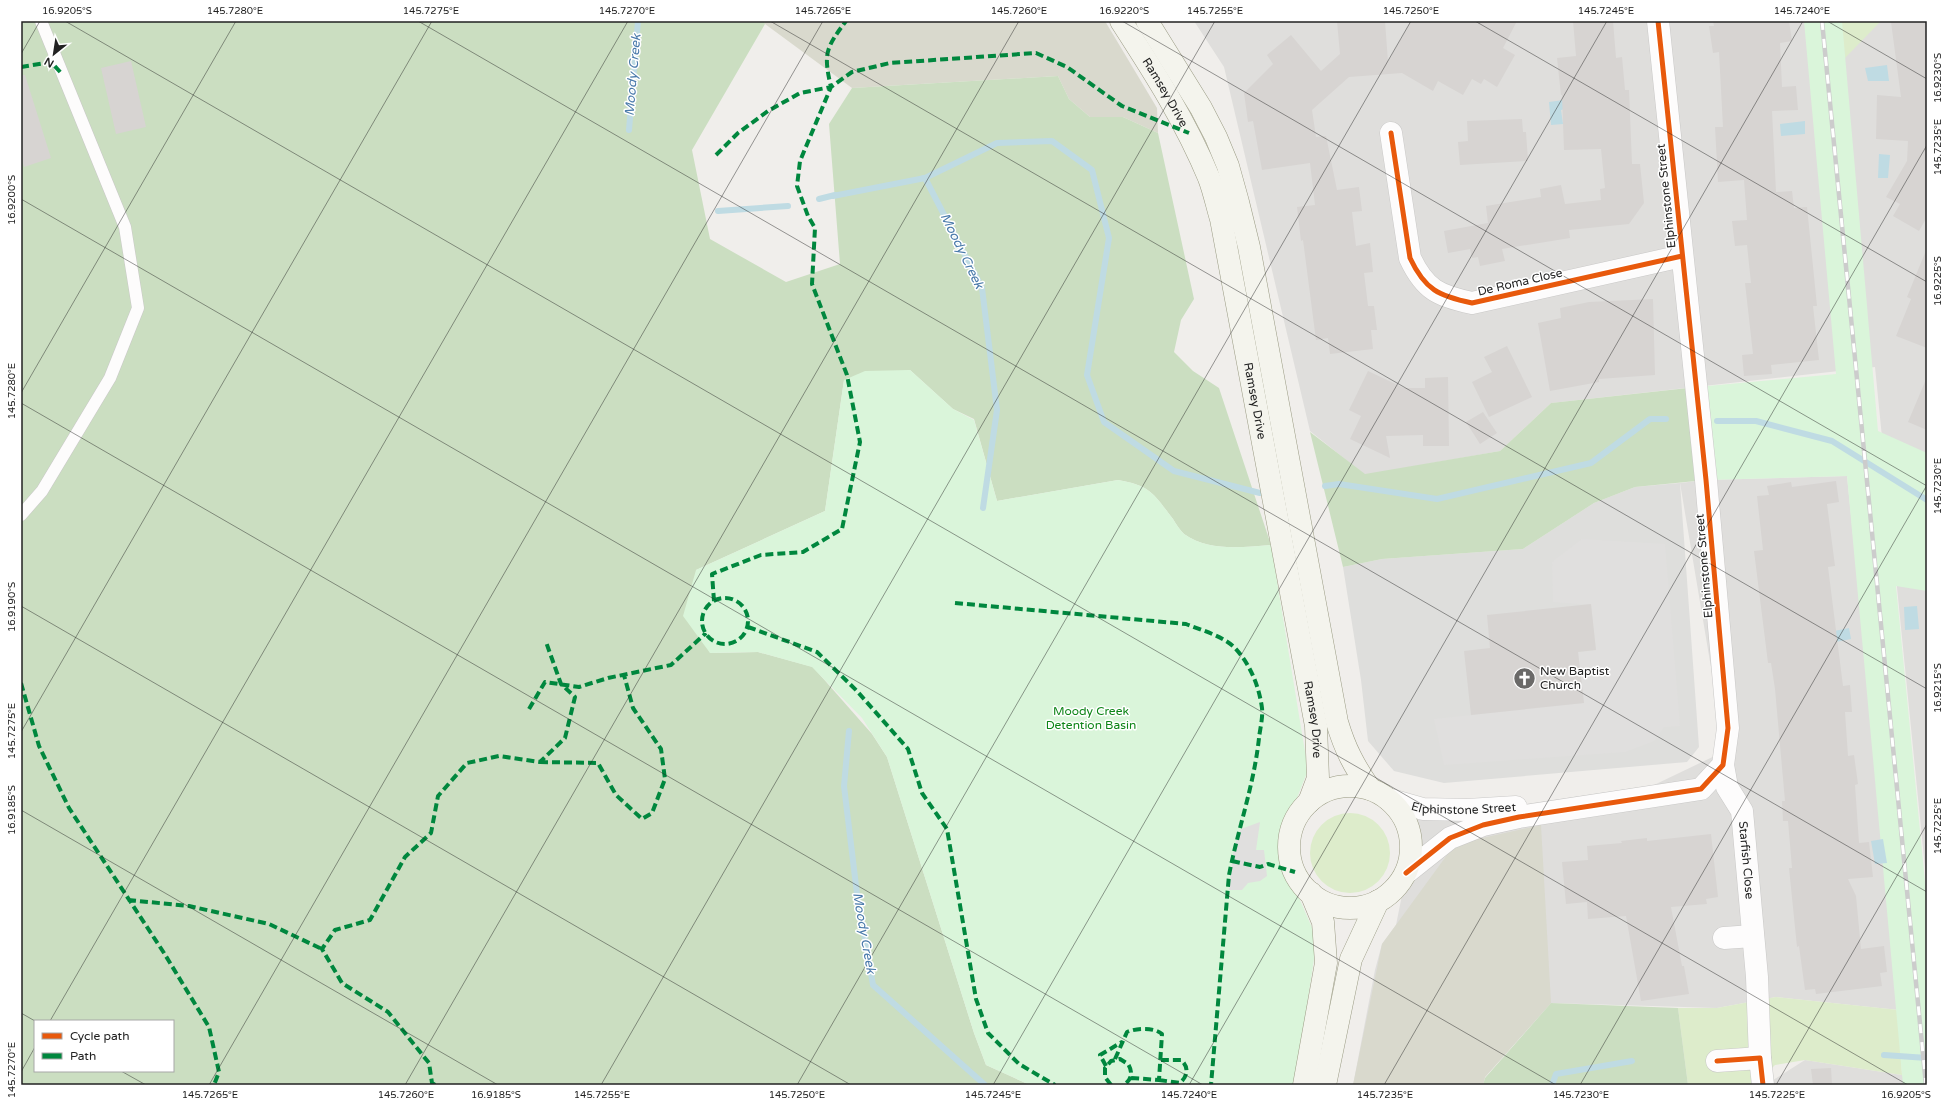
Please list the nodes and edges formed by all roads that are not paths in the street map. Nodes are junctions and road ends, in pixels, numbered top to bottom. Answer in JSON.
{"nodes":[{"id":1,"x":41,"y":21,"type":"edge"},
{"id":2,"x":1121,"y":21,"type":"edge"},
{"id":3,"x":1147,"y":21,"type":"edge"},
{"id":4,"x":1658,"y":21,"type":"edge"},
{"id":5,"x":1391,"y":133,"type":"dead end"},
{"id":6,"x":1682,"y":256,"type":"junction"},
{"id":7,"x":21,"y":515,"type":"edge"},
{"id":8,"x":1723,"y":765,"type":"junction"},
{"id":9,"x":1701,"y":789,"type":"junction"},
{"id":10,"x":1379,"y":794,"type":"junction"},
{"id":11,"x":1734,"y":799,"type":"junction"},
{"id":12,"x":1309,"y":802,"type":"junction"},
{"id":13,"x":1613,"y":804,"type":"junction"},
{"id":14,"x":1406,"y":872,"type":"junction"},
{"id":15,"x":1310,"y":894,"type":"junction"},
{"id":16,"x":1378,"y":901,"type":"junction"},
{"id":17,"x":1753,"y":936,"type":"junction"},
{"id":18,"x":1724,"y":938,"type":"dead end"},
{"id":19,"x":1760,"y":1058,"type":"junction"},
{"id":20,"x":1717,"y":1061,"type":"dead end"},
{"id":21,"x":1304,"y":1085,"type":"edge"},
{"id":22,"x":1326,"y":1085,"type":"edge"},
{"id":23,"x":1763,"y":1085,"type":"edge"}],
"edges":[{"from":1,"to":7,"type":"lane"},
{"from":2,"to":12,"type":"main road","name":"Ramsey Drive"},
{"from":3,"to":10,"type":"main road","name":"Ramsey Drive"},
{"from":4,"to":6,"type":"street","name":"Elphinstone Street"},
{"from":5,"to":6,"type":"street","name":"De Roma Close"},
{"from":6,"to":8,"type":"street","name":"Elphinstone Street"},
{"from":8,"to":9,"type":"street"},
{"from":8,"to":11,"type":"street","name":"Starfish Close"},
{"from":9,"to":11,"type":"street","name":"Elphinstone Street"},
{"from":9,"to":13,"type":"street","name":"Elphinstone Street"},
{"from":10,"to":12,"type":"main road"},
{"from":10,"to":13,"type":"street","name":"Elphinstone Street"},
{"from":10,"to":14,"type":"main road"},
{"from":11,"to":17,"type":"street","name":"Starfish Close"},
{"from":12,"to":15,"type":"main road"},
{"from":13,"to":14,"type":"street","name":"Elphinstone Street"},
{"from":14,"to":16,"type":"main road"},
{"from":15,"to":16,"type":"main road"},
{"from":15,"to":21,"type":"main road"},
{"from":16,"to":22,"type":"main road"},
{"from":17,"to":18,"type":"street"},
{"from":17,"to":19,"type":"street","name":"Starfish Close"},
{"from":19,"to":20,"type":"street"},
{"from":19,"to":23,"type":"street","name":"Starfish Close"}]}
